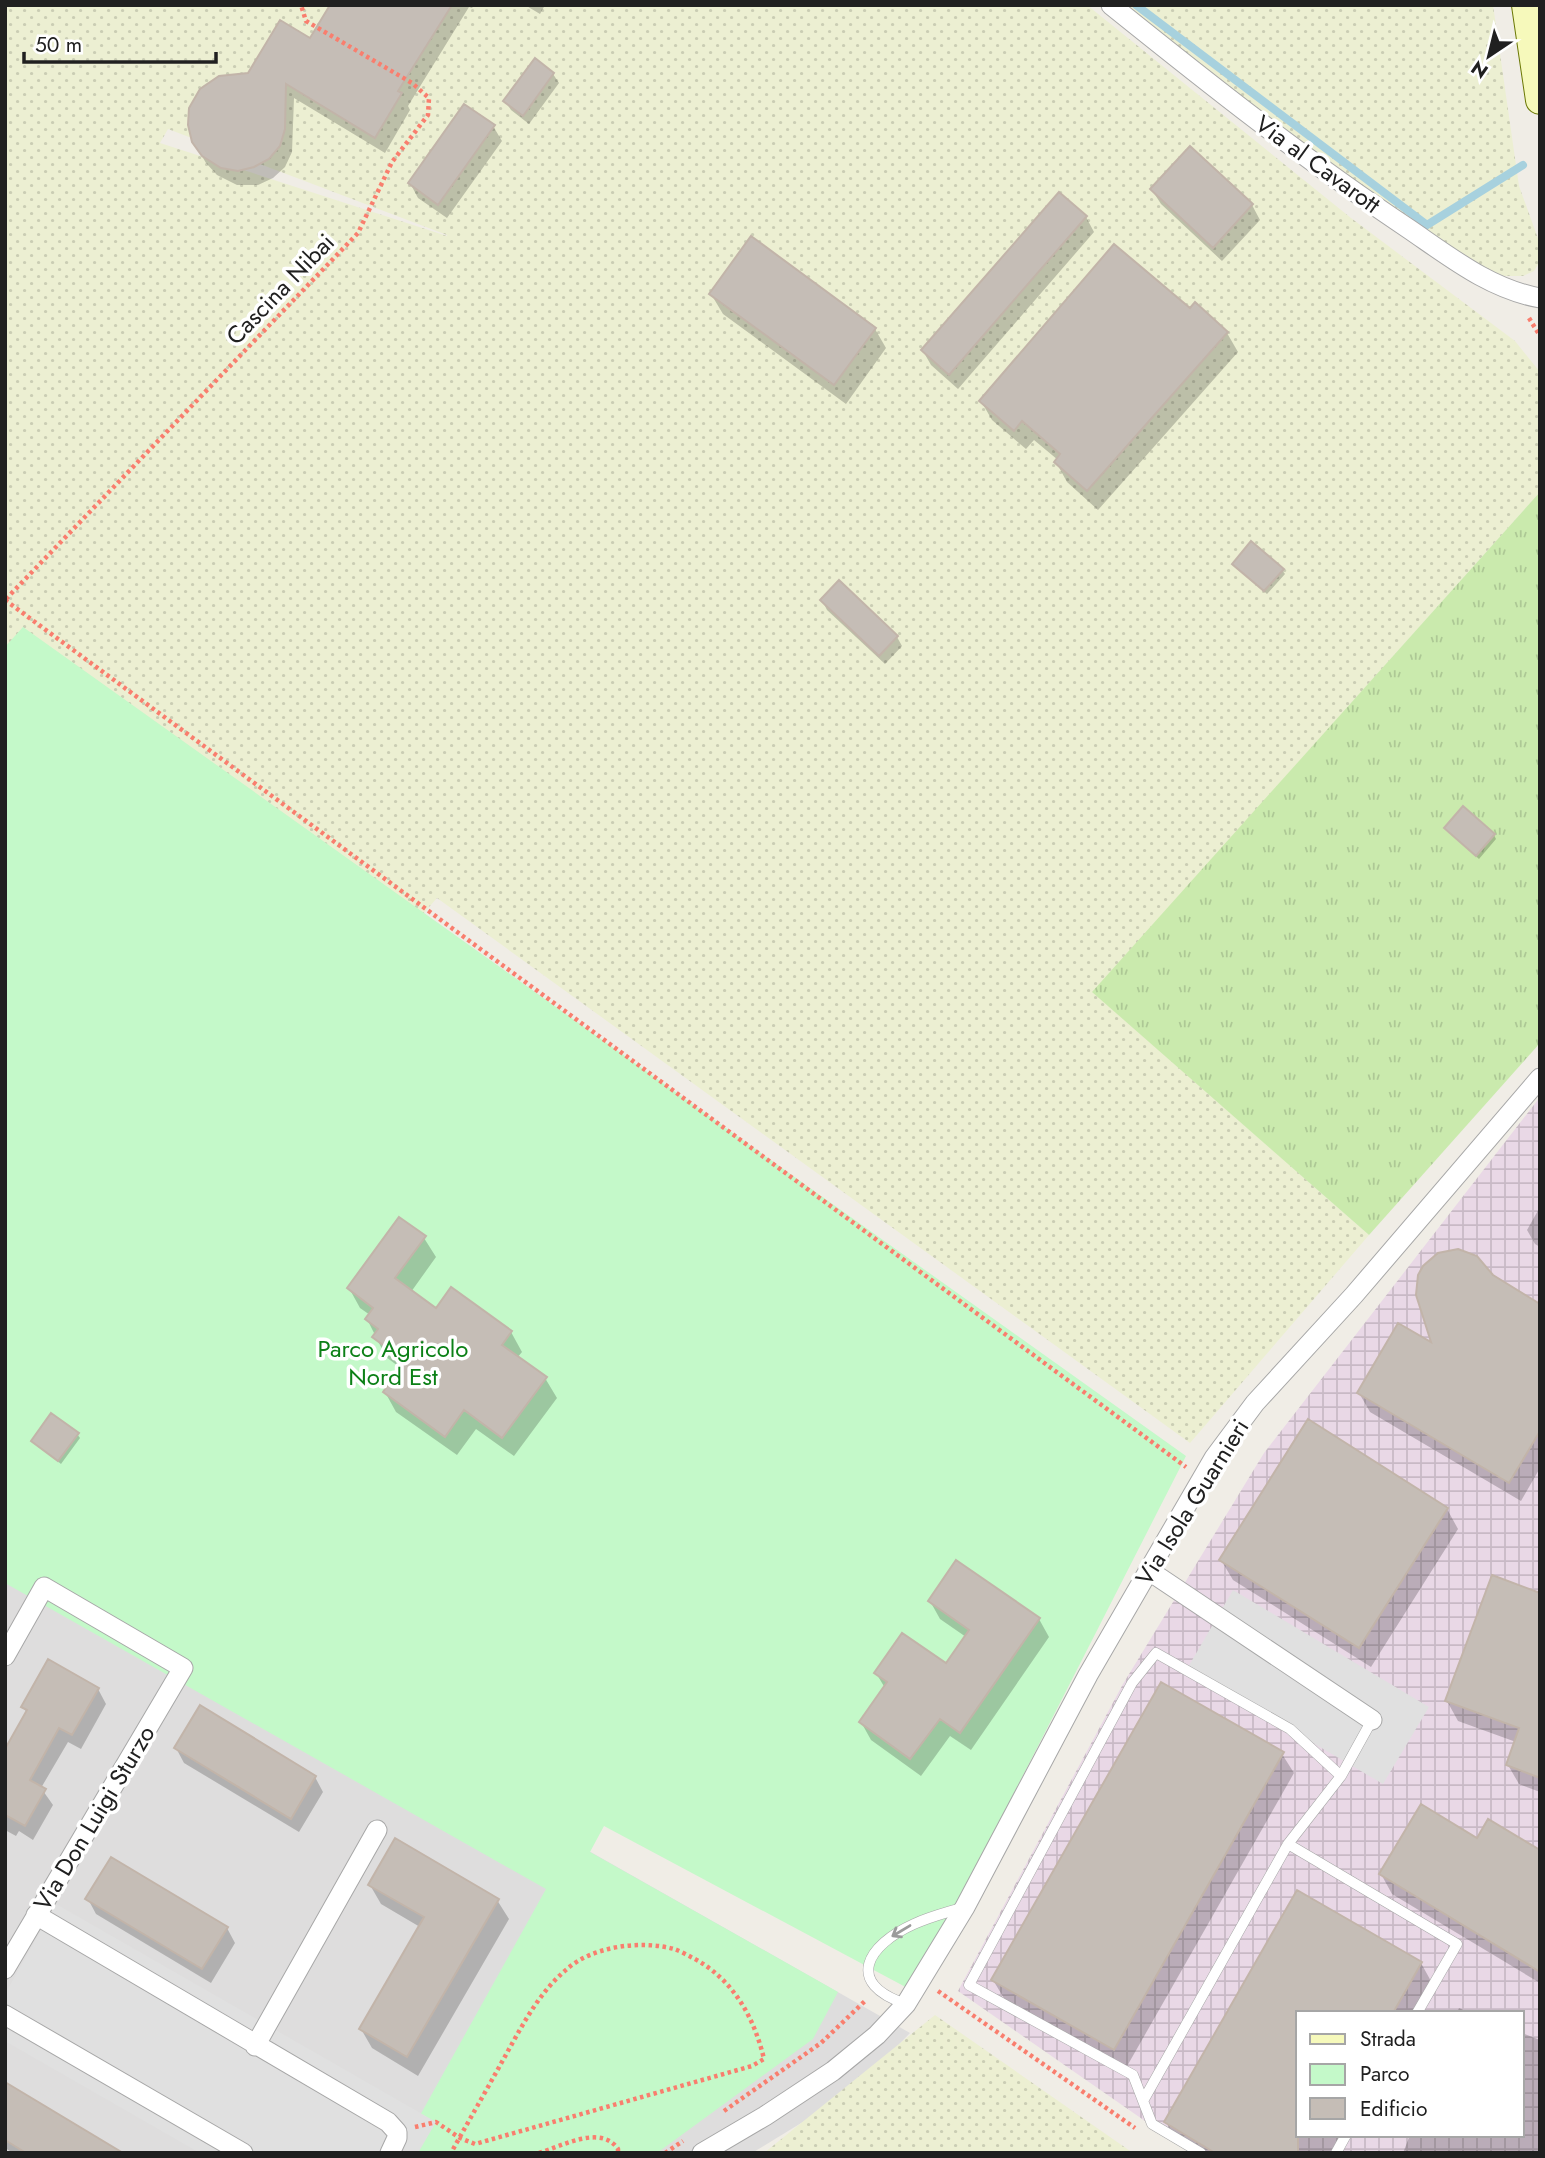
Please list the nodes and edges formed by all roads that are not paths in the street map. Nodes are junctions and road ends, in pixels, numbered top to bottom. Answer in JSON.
{"nodes":[{"id":1,"x":1111,"y":5,"type":"edge"},
{"id":2,"x":1526,"y":5,"type":"edge"},
{"id":3,"x":1540,"y":100,"type":"edge"},
{"id":4,"x":1540,"y":298,"type":"edge"},
{"id":5,"x":1540,"y":1078,"type":"edge"},
{"id":6,"x":1148,"y":1570,"type":"junction"},
{"id":7,"x":5,"y":1656,"type":"edge"},
{"id":8,"x":1372,"y":1720,"type":"joint"},
{"id":9,"x":1341,"y":1776,"type":"junction"},
{"id":10,"x":377,"y":1830,"type":"dead end"},
{"id":11,"x":1288,"y":1844,"type":"junction"},
{"id":12,"x":965,"y":1907,"type":"junction"},
{"id":13,"x":36,"y":1915,"type":"junction"},
{"id":14,"x":5,"y":1969,"type":"edge"},
{"id":15,"x":906,"y":2004,"type":"junction"},
{"id":16,"x":1418,"y":2011,"type":"edge"},
{"id":17,"x":5,"y":2015,"type":"edge"},
{"id":18,"x":255,"y":2046,"type":"junction"},
{"id":19,"x":1143,"y":2101,"type":"junction"},
{"id":20,"x":1345,"y":2137,"type":"edge"},
{"id":21,"x":243,"y":2153,"type":"edge"},
{"id":22,"x":390,"y":2153,"type":"edge"},
{"id":23,"x":702,"y":2153,"type":"edge"},
{"id":24,"x":1201,"y":2153,"type":"edge"},
{"id":25,"x":1336,"y":2153,"type":"edge"}],
"edges":[{"from":1,"to":4,"type":"street","name":"Via al Cavarott"},
{"from":2,"to":3,"type":"main road"},
{"from":5,"to":6,"type":"street","name":"Via Isola Guarnieri"},
{"from":6,"to":8,"type":"street"},
{"from":6,"to":12,"type":"street","name":"Via Isola Guarnieri"},
{"from":7,"to":13,"type":"street","name":"Via Don Luigi Sturzo"},
{"from":8,"to":9,"type":"lane"},
{"from":9,"to":11,"type":"lane"},
{"from":9,"to":19,"type":"lane"},
{"from":10,"to":18,"type":"street"},
{"from":11,"to":16,"type":"lane"},
{"from":11,"to":19,"type":"lane"},
{"from":12,"to":15,"type":"street","name":"Via Isola Guarnieri"},
{"from":12,"to":15,"type":"lane","one_way":true},
{"from":13,"to":14,"type":"street","name":"Via Don Luigi Sturzo"},
{"from":13,"to":18,"type":"street"},
{"from":15,"to":23,"type":"street","name":"Via Isola Guarnieri"},
{"from":17,"to":21,"type":"street"},
{"from":18,"to":22,"type":"street"},
{"from":19,"to":24,"type":"lane"},
{"from":20,"to":25,"type":"lane"}]}
